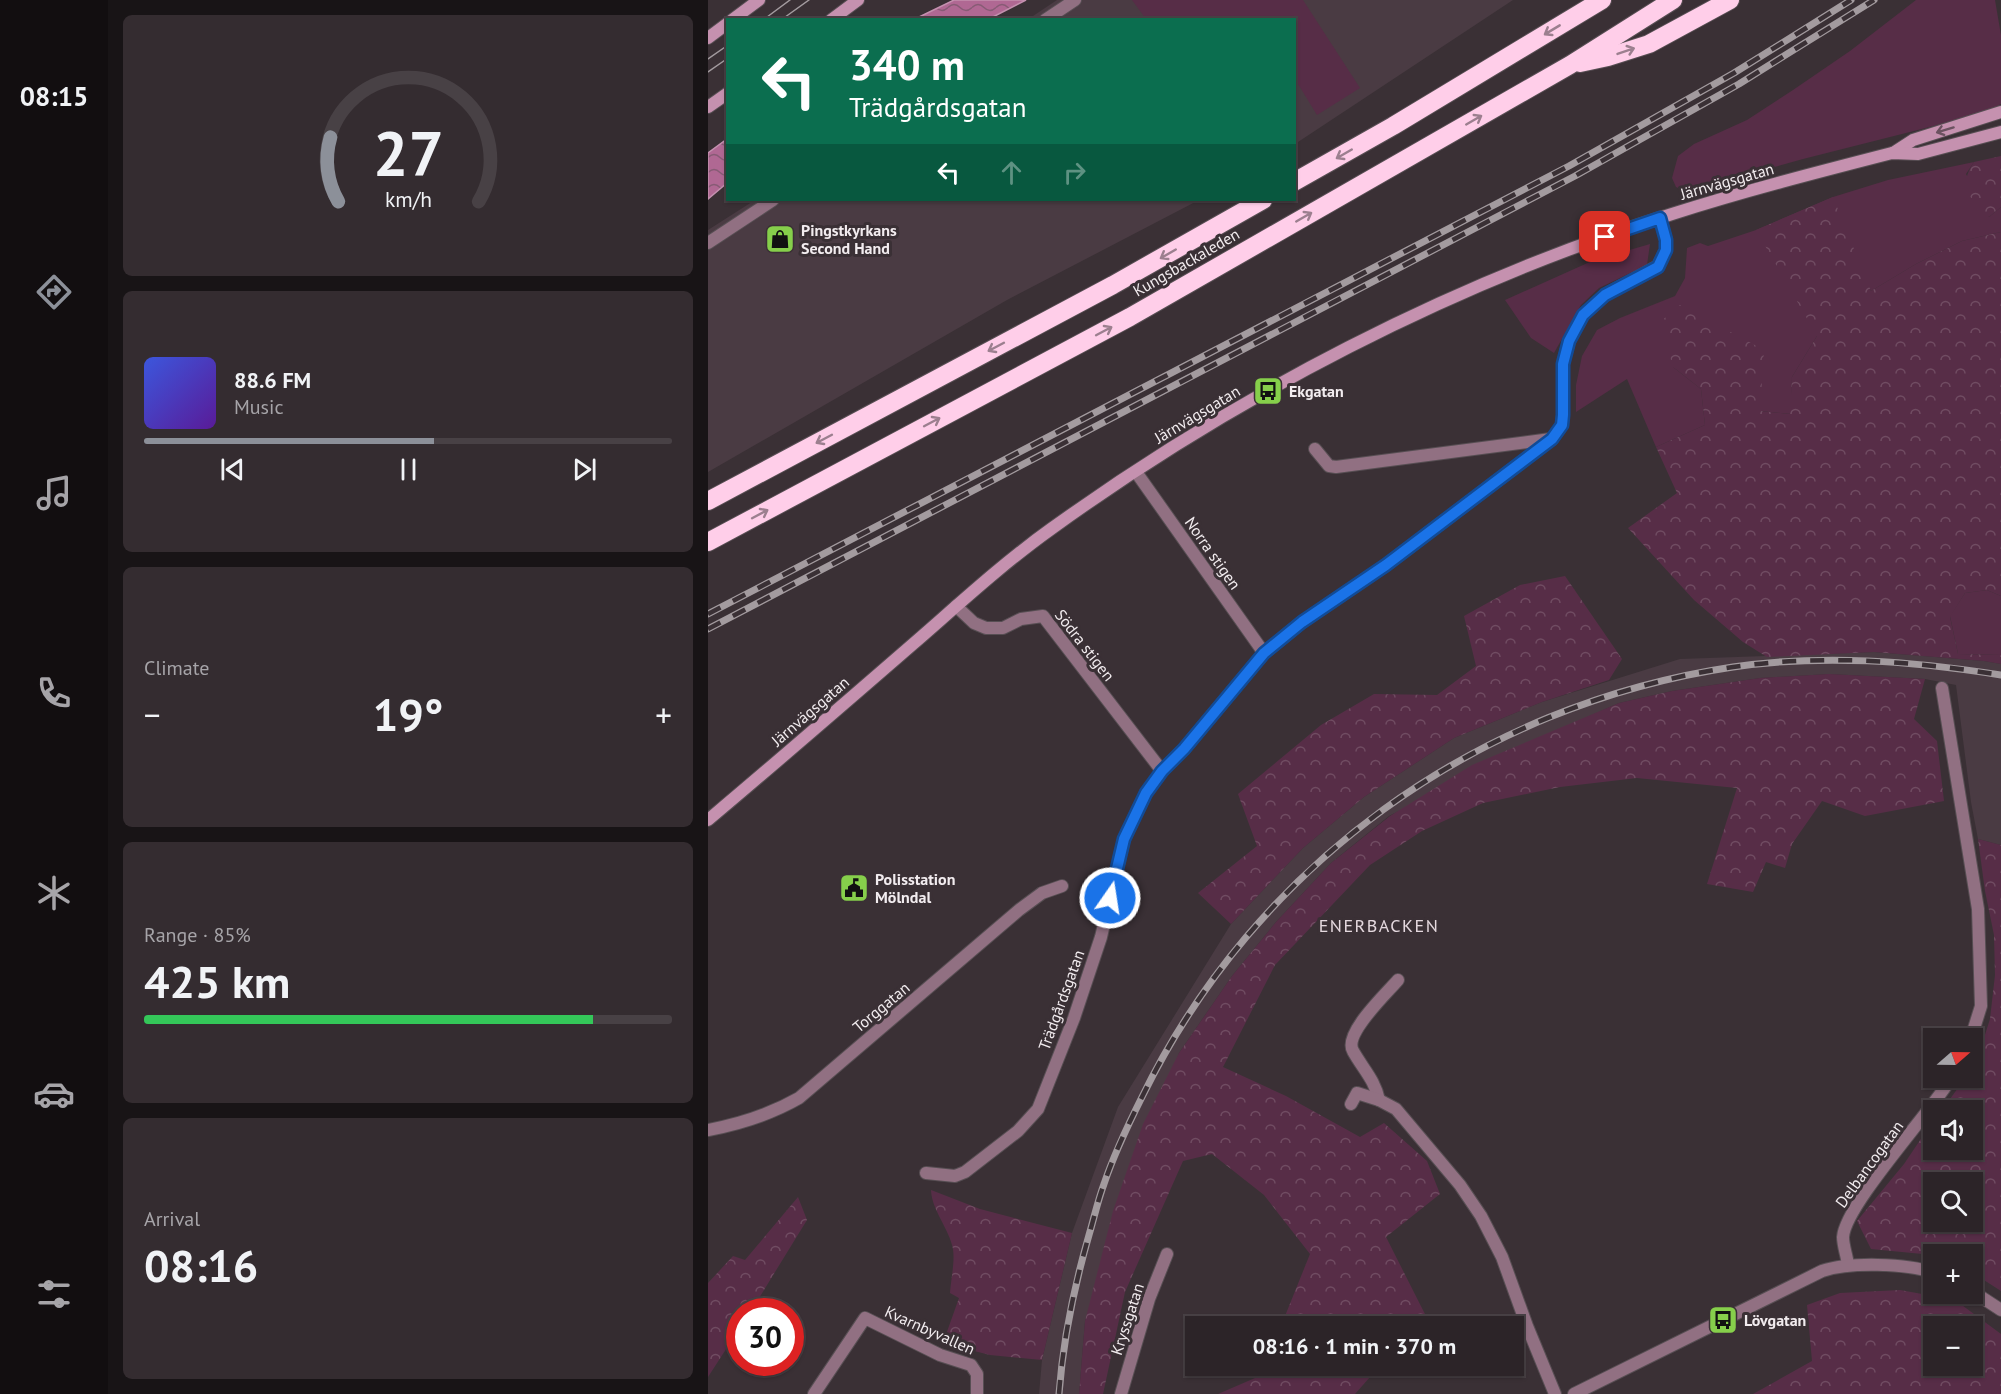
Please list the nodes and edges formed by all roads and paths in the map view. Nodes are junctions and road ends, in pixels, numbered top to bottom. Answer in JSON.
{"nodes":[{"id":1,"x":759,"y":0,"type":"edge"},
{"id":2,"x":858,"y":0,"type":"edge"},
{"id":3,"x":1075,"y":0,"type":"edge"},
{"id":4,"x":1602,"y":0,"type":"edge"},
{"id":5,"x":1673,"y":0,"type":"edge"},
{"id":6,"x":1730,"y":0,"type":"edge"},
{"id":7,"x":735,"y":18,"type":"edge"},
{"id":8,"x":834,"y":18,"type":"edge"},
{"id":9,"x":1048,"y":18,"type":"edge"},
{"id":10,"x":726,"y":24,"type":"edge"},
{"id":11,"x":708,"y":38,"type":"edge"},
{"id":12,"x":1570,"y":65,"type":"junction"},
{"id":13,"x":726,"y":94,"type":"edge"},
{"id":14,"x":708,"y":107,"type":"edge"},
{"id":15,"x":2001,"y":112,"type":"edge"},
{"id":16,"x":2001,"y":132,"type":"edge"},
{"id":17,"x":1892,"y":153,"type":"junction"},
{"id":18,"x":1296,"y":181,"type":"edge"},
{"id":19,"x":771,"y":201,"type":"edge"},
{"id":20,"x":1261,"y":201,"type":"edge"},
{"id":21,"x":1660,"y":218,"type":"junction"},
{"id":22,"x":708,"y":243,"type":"edge"},
{"id":23,"x":1552,"y":439,"type":"junction"},
{"id":24,"x":1315,"y":449,"type":"dead end"},
{"id":25,"x":1136,"y":472,"type":"junction"},
{"id":26,"x":708,"y":501,"type":"edge"},
{"id":27,"x":708,"y":542,"type":"edge"},
{"id":28,"x":956,"y":606,"type":"junction"},
{"id":29,"x":1264,"y":653,"type":"junction"},
{"id":30,"x":1941,"y":688,"type":"dead end"},
{"id":31,"x":1162,"y":771,"type":"junction"},
{"id":32,"x":708,"y":820,"type":"edge"},
{"id":33,"x":1062,"y":886,"type":"dead end"},
{"id":34,"x":1398,"y":980,"type":"dead end"},
{"id":35,"x":1974,"y":1028,"type":"edge"},
{"id":36,"x":1944,"y":1088,"type":"edge"},
{"id":37,"x":1379,"y":1100,"type":"junction"},
{"id":38,"x":1351,"y":1104,"type":"dead end"},
{"id":39,"x":708,"y":1130,"type":"edge"},
{"id":40,"x":926,"y":1173,"type":"dead end"},
{"id":41,"x":1167,"y":1254,"type":"dead end"},
{"id":42,"x":1848,"y":1265,"type":"junction"},
{"id":43,"x":1923,"y":1271,"type":"edge"},
{"id":44,"x":1983,"y":1298,"type":"edge"},
{"id":45,"x":2001,"y":1310,"type":"edge"},
{"id":46,"x":814,"y":1394,"type":"edge"},
{"id":47,"x":977,"y":1394,"type":"edge"},
{"id":48,"x":1121,"y":1394,"type":"edge"},
{"id":49,"x":1556,"y":1394,"type":"edge"},
{"id":50,"x":1574,"y":1394,"type":"edge"}],
"edges":[{"from":1,"to":7,"type":"street"},
{"from":2,"to":8,"type":"street"},
{"from":3,"to":9,"type":"street"},
{"from":4,"to":18,"type":"highway","one_way":true},
{"from":5,"to":12,"type":"highway","name":"Kungsbackaleden"},
{"from":12,"to":6,"type":"highway","one_way":true},
{"from":10,"to":11,"type":"street"},
{"from":27,"to":12,"type":"highway","name":"Kungsbackaleden","one_way":true},
{"from":13,"to":14,"type":"street"},
{"from":15,"to":17,"type":"street","name":"Järnvägsgatan","one_way":true},
{"from":16,"to":17,"type":"street","name":"Järnvägsgatan"},
{"from":17,"to":21,"type":"street","name":"Järnvägsgatan"},
{"from":19,"to":22,"type":"street"},
{"from":20,"to":26,"type":"highway","name":"Kungsbackaleden","one_way":true},
{"from":21,"to":23,"type":"street"},
{"from":21,"to":25,"type":"street","name":"Järnvägsgatan"},
{"from":23,"to":24,"type":"street"},
{"from":23,"to":29,"type":"street","name":"Trädgårdsgatan"},
{"from":25,"to":28,"type":"street","name":"Järnvägsgatan"},
{"from":25,"to":29,"type":"street","name":"Norra stigen"},
{"from":28,"to":31,"type":"street","name":"Södra stigen"},
{"from":28,"to":32,"type":"street","name":"Järnvägsgatan"},
{"from":29,"to":31,"type":"street","name":"Trädgårdsgatan"},
{"from":30,"to":35,"type":"street"},
{"from":31,"to":40,"type":"street","name":"Trädgårdsgatan"},
{"from":33,"to":39,"type":"street","name":"Torggatan"},
{"from":34,"to":37,"type":"street"},
{"from":36,"to":42,"type":"street","name":"Delbancogatan"},
{"from":37,"to":38,"type":"street"},
{"from":37,"to":49,"type":"street"},
{"from":41,"to":48,"type":"street","name":"Kryssgatan"},
{"from":42,"to":43,"type":"street"},
{"from":42,"to":50,"type":"street"},
{"from":44,"to":45,"type":"street"},
{"from":46,"to":47,"type":"street","name":"Kvarnbyvallen"}]}
